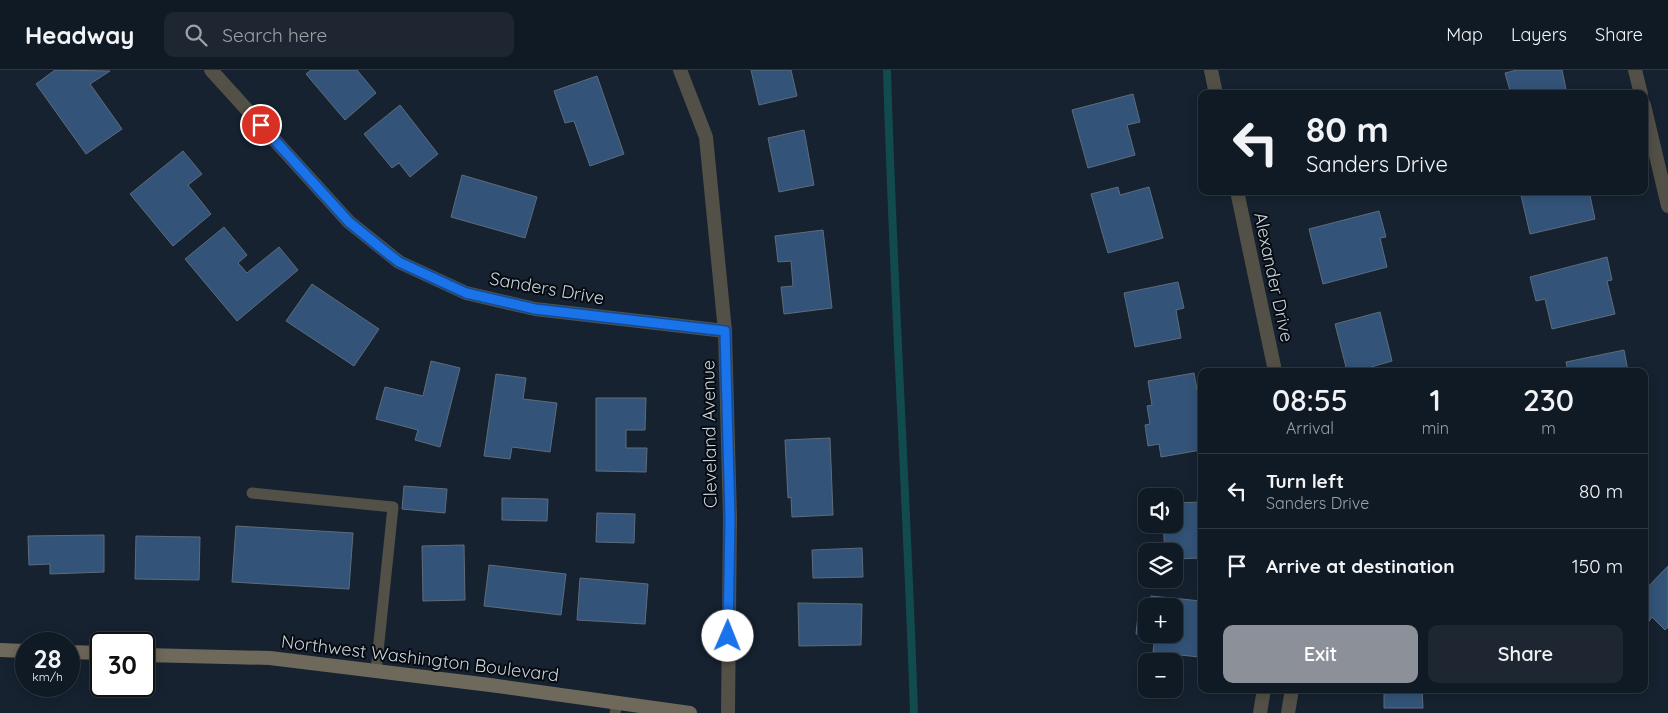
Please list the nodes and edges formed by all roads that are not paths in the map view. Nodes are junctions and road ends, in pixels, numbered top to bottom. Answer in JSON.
{"nodes":[{"id":1,"x":211,"y":70,"type":"edge"},
{"id":2,"x":680,"y":70,"type":"edge"},
{"id":3,"x":1213,"y":70,"type":"edge"},
{"id":4,"x":1635,"y":70,"type":"edge"},
{"id":5,"x":1216,"y":90,"type":"edge"},
{"id":6,"x":1640,"y":90,"type":"edge"},
{"id":7,"x":1648,"y":122,"type":"edge"},
{"id":8,"x":1238,"y":195,"type":"edge"},
{"id":9,"x":1668,"y":206,"type":"edge"},
{"id":10,"x":725,"y":331,"type":"junction"},
{"id":11,"x":1274,"y":368,"type":"edge"},
{"id":12,"x":252,"y":492,"type":"dead end"},
{"id":13,"x":0,"y":650,"type":"edge"},
{"id":14,"x":15,"y":651,"type":"edge"},
{"id":15,"x":155,"y":655,"type":"edge"},
{"id":16,"x":376,"y":671,"type":"junction"},
{"id":17,"x":1263,"y":693,"type":"edge"},
{"id":18,"x":1291,"y":693,"type":"edge"},
{"id":19,"x":616,"y":708,"type":"edge"},
{"id":20,"x":690,"y":713,"type":"edge"},
{"id":21,"x":728,"y":713,"type":"edge"},
{"id":22,"x":1260,"y":713,"type":"edge"},
{"id":23,"x":1288,"y":713,"type":"edge"}],
"edges":[{"from":1,"to":10,"type":"street","name":"Sanders Drive"},
{"from":2,"to":10,"type":"street","name":"Cleveland Avenue"},
{"from":3,"to":5,"type":"street"},
{"from":4,"to":6,"type":"street"},
{"from":7,"to":9,"type":"street"},
{"from":8,"to":11,"type":"street","name":"Alexander Drive"},
{"from":10,"to":21,"type":"street","name":"Cleveland Avenue"},
{"from":12,"to":16,"type":"lane"},
{"from":13,"to":14,"type":"main road"},
{"from":15,"to":16,"type":"main road","name":"Northwest Washington Boulevard"},
{"from":16,"to":19,"type":"main road","name":"Northwest Washington Boulevard"},
{"from":17,"to":22,"type":"street"},
{"from":18,"to":23,"type":"street"},
{"from":19,"to":20,"type":"main road","name":"Northwest Washington Boulevard"}]}
